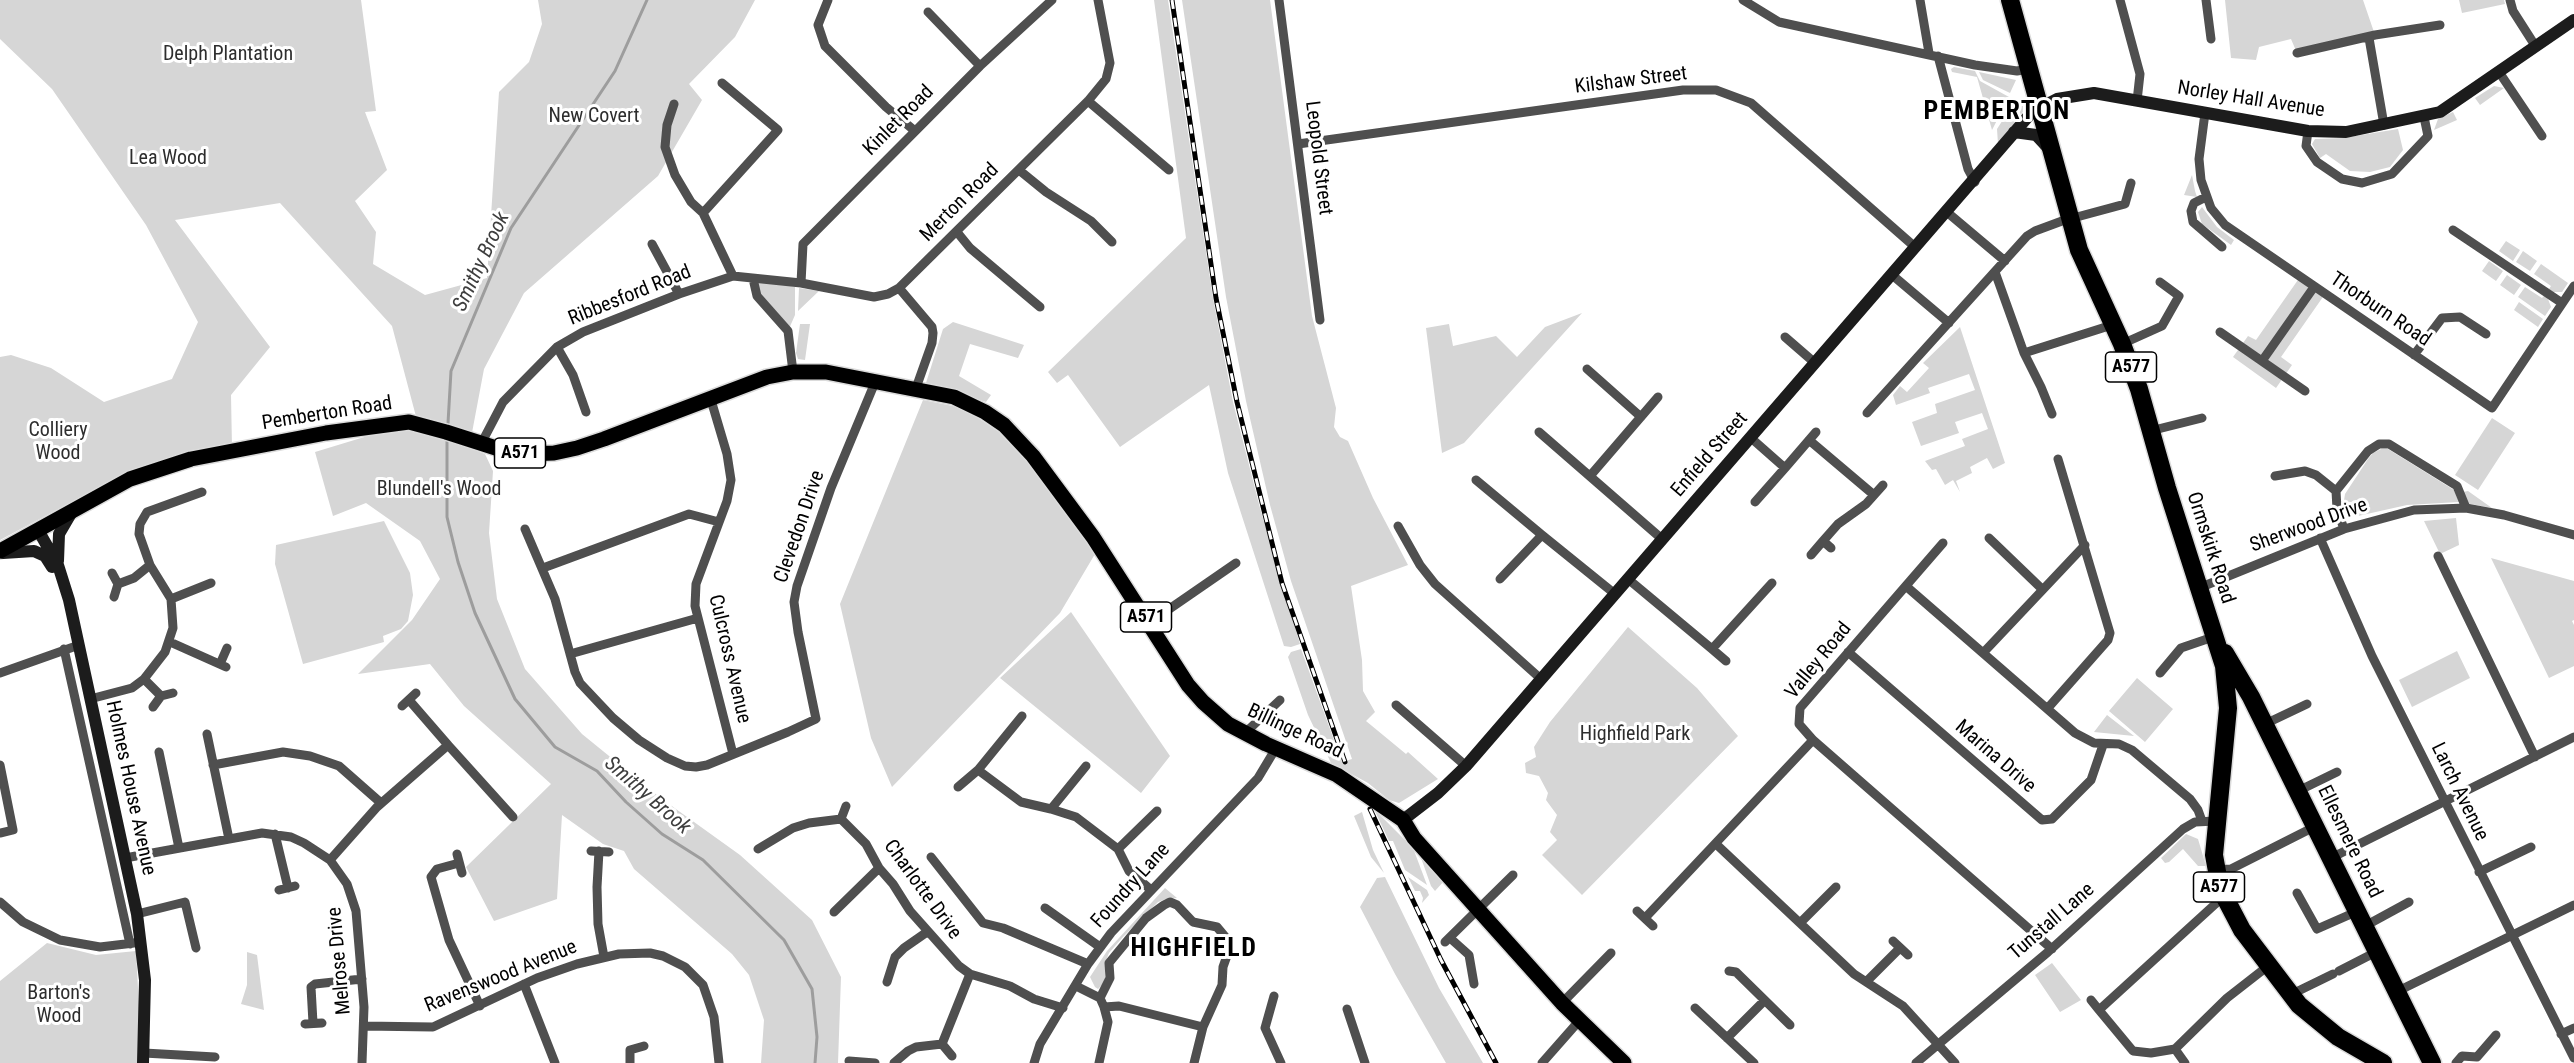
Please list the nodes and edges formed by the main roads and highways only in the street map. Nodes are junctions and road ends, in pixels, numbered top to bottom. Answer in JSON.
{"nodes":[{"id":1,"x":2011,"y":0,"type":"edge"},
{"id":2,"x":916,"y":388,"type":"joint"},
{"id":3,"x":0,"y":552,"type":"edge"},
{"id":4,"x":2217,"y":640,"type":"junction"},
{"id":5,"x":2251,"y":697,"type":"junction"},
{"id":6,"x":2228,"y":708,"type":"junction"},
{"id":7,"x":2428,"y":1059,"type":"edge"},
{"id":8,"x":1624,"y":1063,"type":"edge"},
{"id":9,"x":2383,"y":1063,"type":"edge"}],
"edges":[{"from":1,"to":4,"type":"highway","name":"Ormskirk Road","number":"A577"},
{"from":2,"to":3,"type":"main road","name":"Pemberton Road","number":"A571"},
{"from":2,"to":8,"type":"main road","name":"Billinge Road","number":"A571"},
{"from":4,"to":5,"type":"highway","name":"Ellesmere Road","number":"A577"},
{"from":4,"to":6,"type":"highway","name":"Ormskirk Road","number":"A577"},
{"from":5,"to":6,"type":"highway"},
{"from":5,"to":7,"type":"highway","name":"Ellesmere Road","number":"A577"},
{"from":6,"to":9,"type":"highway","name":"Ormskirk Road","number":"A577"}]}
